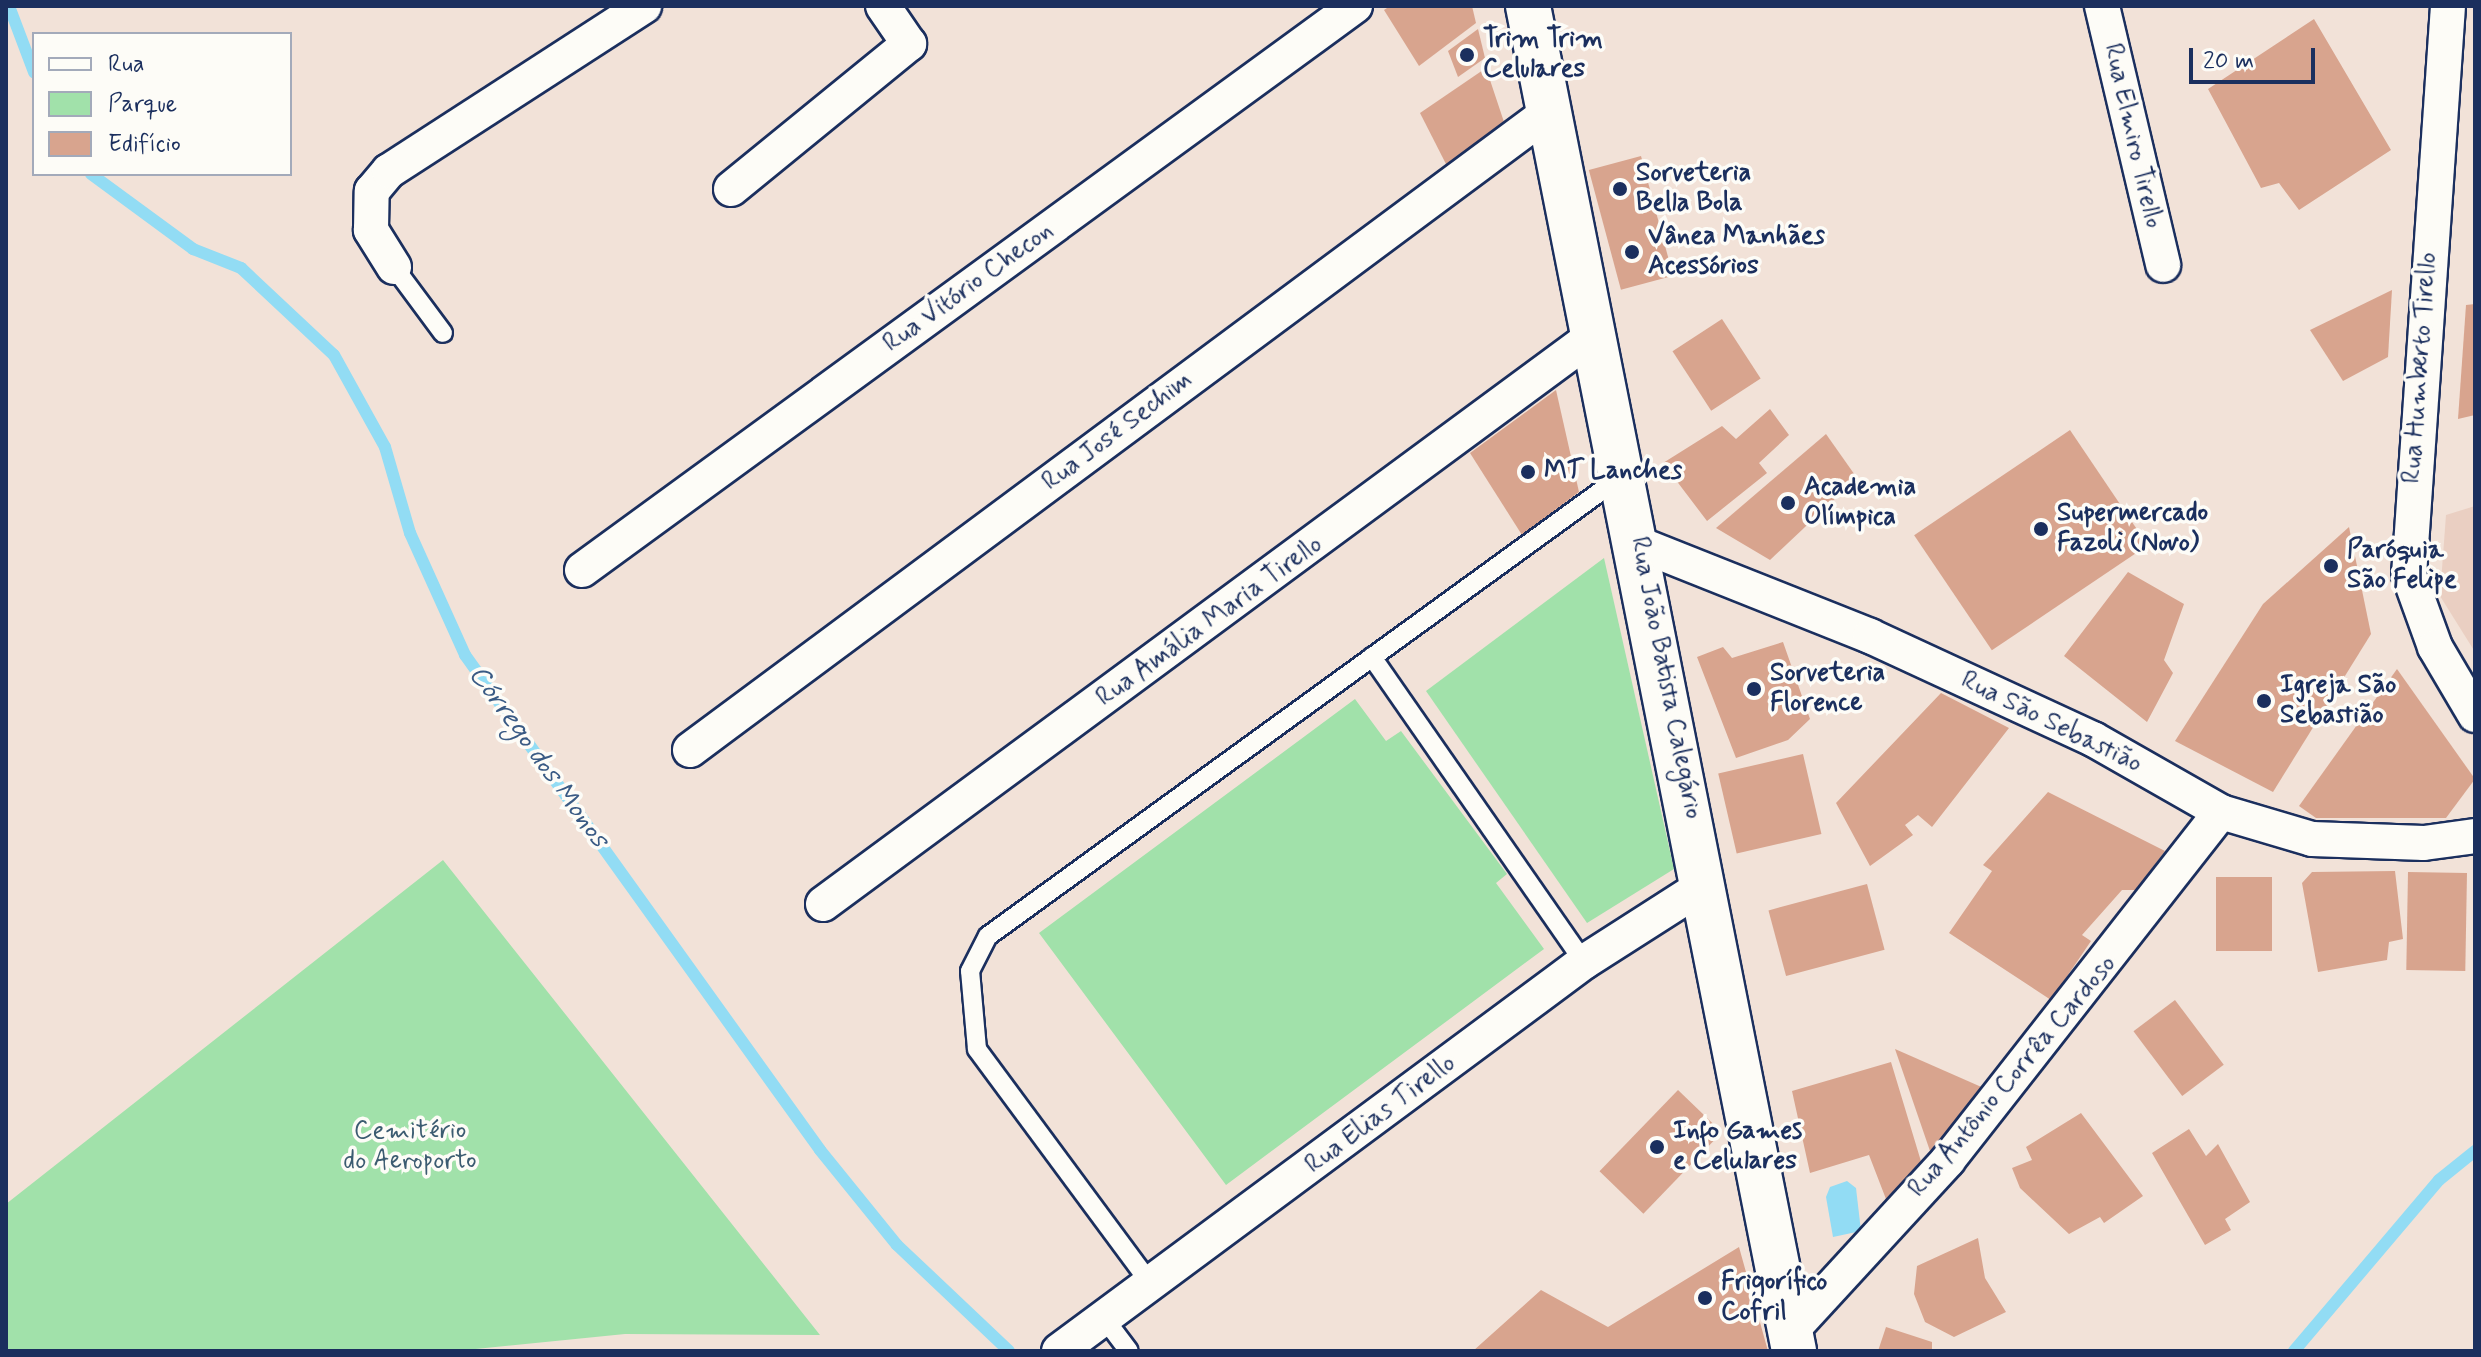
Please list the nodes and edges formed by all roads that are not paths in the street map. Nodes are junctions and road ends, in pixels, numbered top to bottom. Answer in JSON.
{"nodes":[{"id":1,"x":644,"y":6,"type":"edge"},
{"id":2,"x":883,"y":6,"type":"edge"},
{"id":3,"x":1355,"y":6,"type":"edge"},
{"id":4,"x":1528,"y":6,"type":"edge"},
{"id":5,"x":2102,"y":6,"type":"edge"},
{"id":6,"x":2448,"y":6,"type":"edge"},
{"id":7,"x":1546,"y":114,"type":"junction"},
{"id":8,"x":731,"y":189,"type":"dead end"},
{"id":9,"x":2163,"y":265,"type":"dead end"},
{"id":10,"x":394,"y":267,"type":"joint"},
{"id":11,"x":443,"y":333,"type":"dead end"},
{"id":12,"x":1593,"y":336,"type":"junction"},
{"id":13,"x":1623,"y":476,"type":"junction"},
{"id":14,"x":1639,"y":544,"type":"junction"},
{"id":15,"x":582,"y":570,"type":"dead end"},
{"id":16,"x":1372,"y":657,"type":"junction"},
{"id":17,"x":2475,"y":715,"type":"edge"},
{"id":18,"x":690,"y":750,"type":"dead end"},
{"id":19,"x":2221,"y":812,"type":"junction"},
{"id":20,"x":2475,"y":836,"type":"edge"},
{"id":21,"x":1706,"y":884,"type":"junction"},
{"id":22,"x":823,"y":904,"type":"dead end"},
{"id":23,"x":1584,"y":962,"type":"junction"},
{"id":24,"x":1153,"y":1287,"type":"junction"},
{"id":25,"x":1107,"y":1322,"type":"junction"},
{"id":26,"x":1792,"y":1341,"type":"edge"},
{"id":27,"x":1068,"y":1346,"type":"edge"},
{"id":28,"x":1129,"y":1351,"type":"edge"}],
"edges":[{"from":1,"to":10,"type":"street"},
{"from":2,"to":8,"type":"street"},
{"from":3,"to":15,"type":"street","name":"Rua Vitório Checon"},
{"from":4,"to":7,"type":"street","name":"Rua João Batista Calegário"},
{"from":5,"to":9,"type":"street","name":"Rua Elmiro Tirello"},
{"from":6,"to":17,"type":"street","name":"Rua Humberto Tirello"},
{"from":7,"to":12,"type":"street","name":"Rua João Batista Calegário"},
{"from":7,"to":18,"type":"street","name":"Rua José Sechim"},
{"from":10,"to":11,"type":"lane"},
{"from":12,"to":13,"type":"street","name":"Rua João Batista Calegário"},
{"from":12,"to":22,"type":"street","name":"Rua Amália Maria Tirello"},
{"from":13,"to":14,"type":"street","name":"Rua João Batista Calegário"},
{"from":13,"to":16,"type":"lane"},
{"from":14,"to":19,"type":"street","name":"Rua São Sebastião"},
{"from":14,"to":21,"type":"street","name":"Rua João Batista Calegário"},
{"from":16,"to":23,"type":"lane"},
{"from":16,"to":24,"type":"lane"},
{"from":19,"to":20,"type":"street","name":"Rua São Sebastião"},
{"from":19,"to":26,"type":"street","name":"Rua Antônio Corrêa Cardoso"},
{"from":21,"to":23,"type":"street","name":"Rua Elias Tirello"},
{"from":21,"to":26,"type":"street","name":"Rua João Batista Calegário"},
{"from":23,"to":24,"type":"street","name":"Rua Elias Tirello"},
{"from":24,"to":25,"type":"street","name":"Rua Elias Tirello"},
{"from":25,"to":27,"type":"street","name":"Rua Elias Tirello"},
{"from":25,"to":28,"type":"lane"}]}
